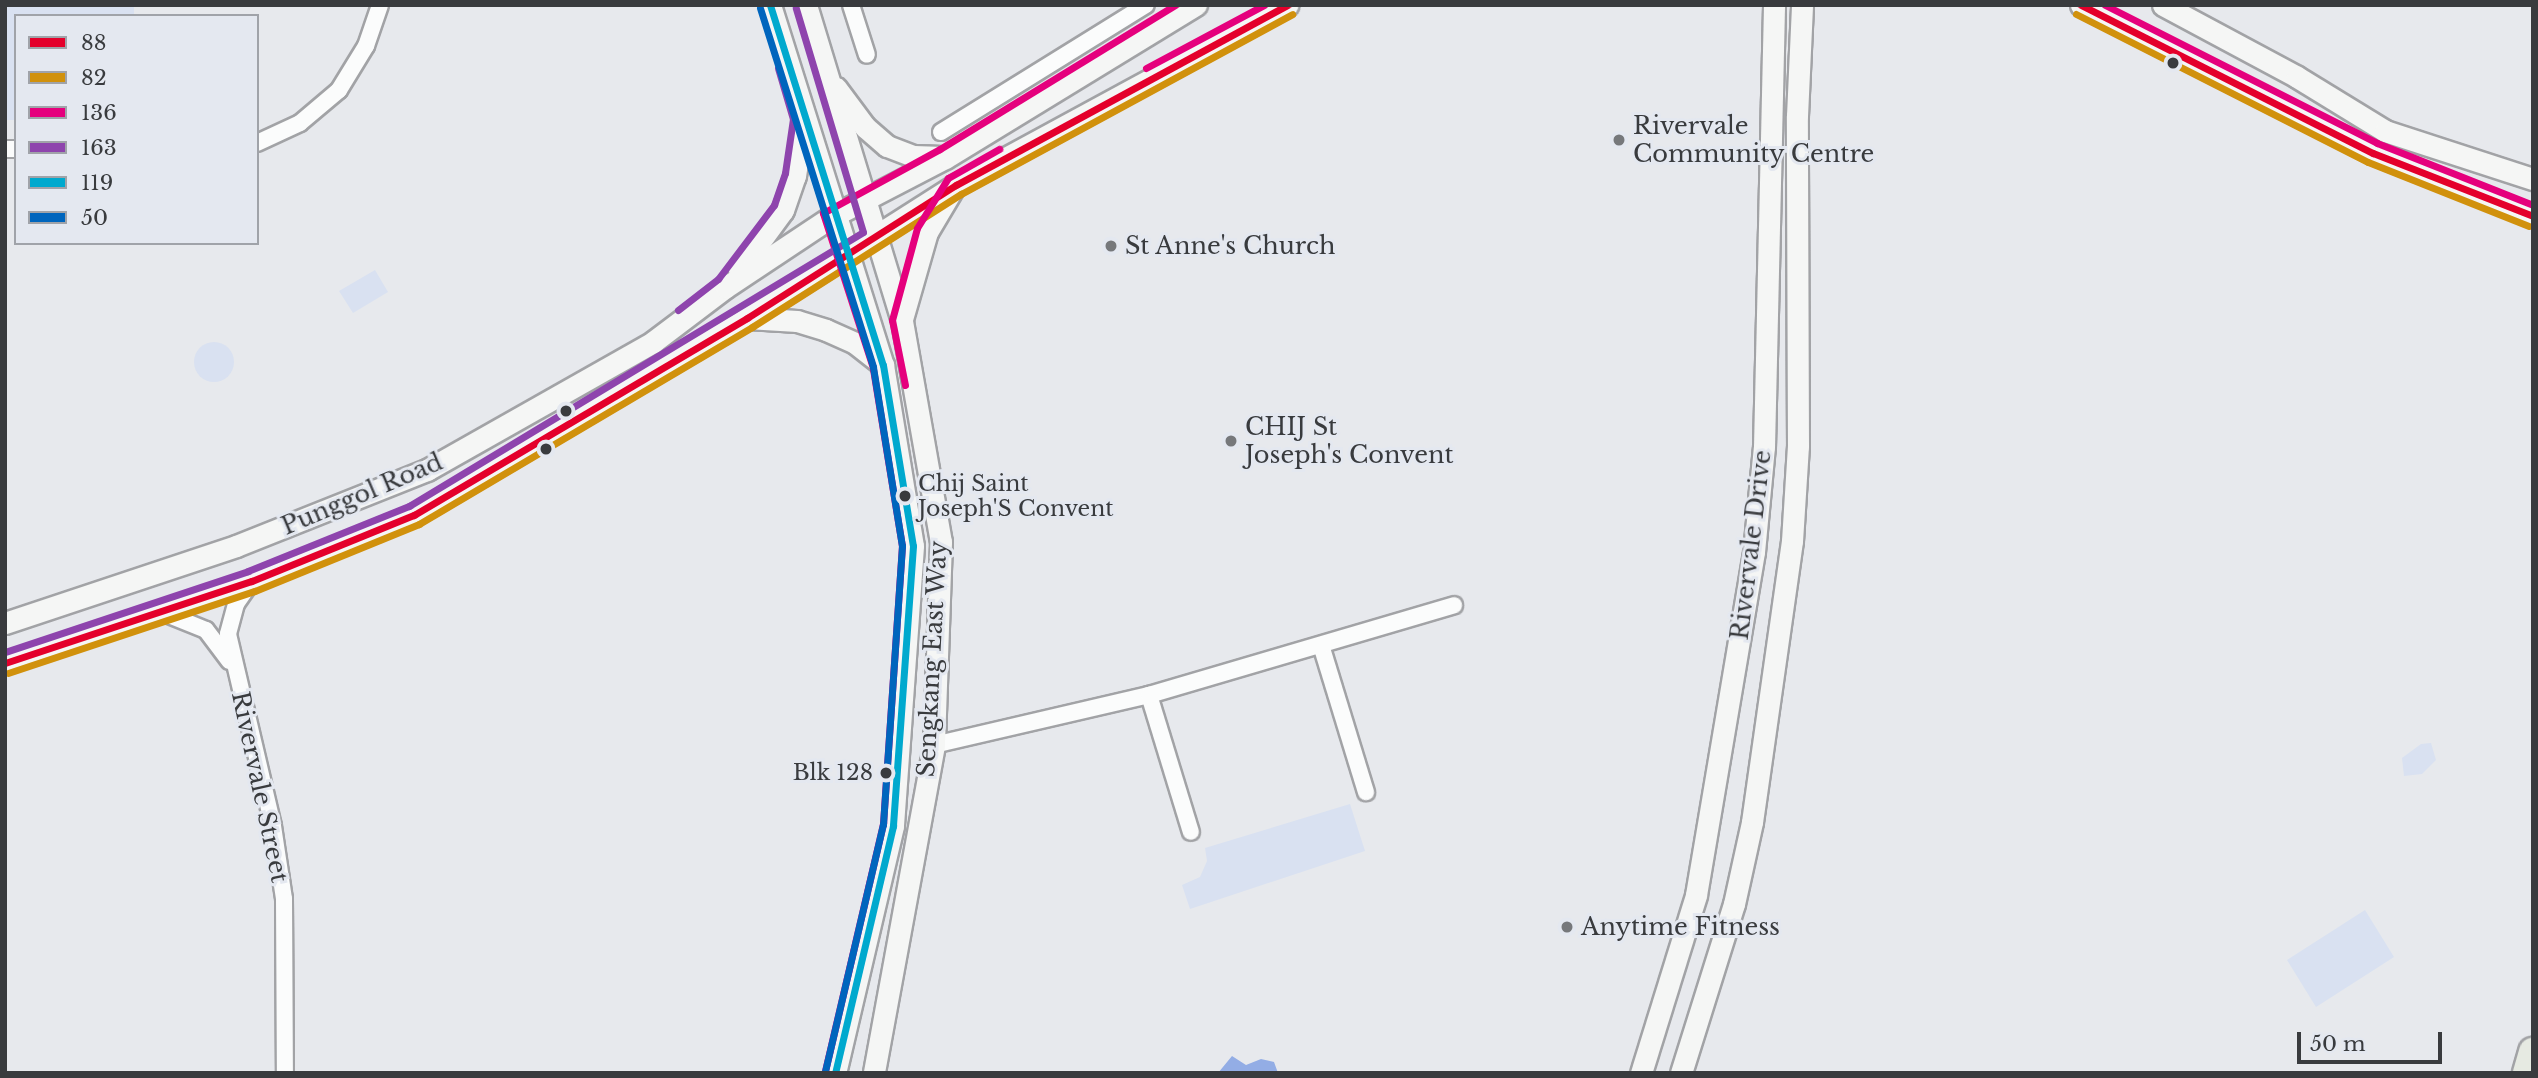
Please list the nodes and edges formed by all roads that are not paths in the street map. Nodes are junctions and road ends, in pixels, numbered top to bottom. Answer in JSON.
{"nodes":[{"id":1,"x":380,"y":5,"type":"edge"},
{"id":2,"x":770,"y":5,"type":"edge"},
{"id":3,"x":806,"y":5,"type":"edge"},
{"id":4,"x":851,"y":5,"type":"edge"},
{"id":5,"x":1196,"y":5,"type":"edge"},
{"id":6,"x":1287,"y":5,"type":"edge"},
{"id":7,"x":1774,"y":5,"type":"edge"},
{"id":8,"x":1802,"y":5,"type":"edge"},
{"id":9,"x":1817,"y":5,"type":"edge"},
{"id":10,"x":2081,"y":5,"type":"edge"},
{"id":11,"x":2163,"y":5,"type":"edge"},
{"id":12,"x":1140,"y":9,"type":"edge"},
{"id":13,"x":1148,"y":33,"type":"junction"},
{"id":14,"x":1798,"y":36,"type":"junction"},
{"id":15,"x":867,"y":55,"type":"dead end"},
{"id":16,"x":827,"y":75,"type":"junction"},
{"id":17,"x":992,"y":100,"type":"junction"},
{"id":18,"x":804,"y":118,"type":"junction"},
{"id":19,"x":1004,"y":120,"type":"junction"},
{"id":20,"x":941,"y":132,"type":"dead end"},
{"id":21,"x":259,"y":142,"type":"edge"},
{"id":22,"x":945,"y":158,"type":"junction"},
{"id":23,"x":2533,"y":179,"type":"edge"},
{"id":24,"x":956,"y":185,"type":"junction"},
{"id":25,"x":862,"y":201,"type":"junction"},
{"id":26,"x":833,"y":216,"type":"junction"},
{"id":27,"x":2533,"y":216,"type":"edge"},
{"id":28,"x":875,"y":237,"type":"junction"},
{"id":29,"x":847,"y":257,"type":"junction"},
{"id":30,"x":726,"y":287,"type":"junction"},
{"id":31,"x":747,"y":318,"type":"junction"},
{"id":32,"x":902,"y":321,"type":"junction"},
{"id":33,"x":883,"y":365,"type":"junction"},
{"id":34,"x":252,"y":582,"type":"junction"},
{"id":35,"x":1454,"y":605,"type":"dead end"},
{"id":36,"x":164,"y":613,"type":"junction"},
{"id":37,"x":5,"y":623,"type":"edge"},
{"id":38,"x":1321,"y":645,"type":"junction"},
{"id":39,"x":5,"y":663,"type":"edge"},
{"id":40,"x":233,"y":669,"type":"junction"},
{"id":41,"x":1149,"y":695,"type":"junction"},
{"id":42,"x":934,"y":745,"type":"junction"},
{"id":43,"x":1366,"y":792,"type":"dead end"},
{"id":44,"x":1191,"y":832,"type":"dead end"},
{"id":45,"x":2533,"y":1052,"type":"edge"},
{"id":46,"x":285,"y":1073,"type":"edge"},
{"id":47,"x":835,"y":1073,"type":"edge"},
{"id":48,"x":874,"y":1073,"type":"edge"},
{"id":49,"x":1641,"y":1073,"type":"edge"},
{"id":50,"x":1681,"y":1073,"type":"edge"},
{"id":51,"x":2527,"y":1073,"type":"edge"}],
"edges":[{"from":1,"to":21,"type":"street"},
{"from":2,"to":18,"type":"main road","name":"Sengkang East Way"},
{"from":3,"to":16,"type":"main road","name":"Sengkang East Way"},
{"from":4,"to":15,"type":"street"},
{"from":5,"to":13,"type":"main road","name":"Punggol Road"},
{"from":6,"to":24,"type":"main road","name":"Punggol Road"},
{"from":7,"to":49,"type":"main road","name":"Rivervale Drive"},
{"from":8,"to":14,"type":"main road","name":"Rivervale Drive"},
{"from":9,"to":14,"type":"main road"},
{"from":10,"to":27,"type":"main road"},
{"from":11,"to":23,"type":"main road"},
{"from":12,"to":13,"type":"street"},
{"from":12,"to":17,"type":"street"},
{"from":13,"to":19,"type":"main road","name":"Punggol Road"},
{"from":14,"to":50,"type":"main road","name":"Rivervale Drive"},
{"from":16,"to":22,"type":"main road"},
{"from":16,"to":25,"type":"main road","name":"Sengkang East Way"},
{"from":17,"to":19,"type":"street"},
{"from":17,"to":20,"type":"street"},
{"from":18,"to":26,"type":"main road","name":"Sengkang East Way"},
{"from":18,"to":30,"type":"main road"},
{"from":19,"to":22,"type":"main road","name":"Punggol Road"},
{"from":22,"to":25,"type":"main road","name":"Punggol Road"},
{"from":24,"to":28,"type":"main road","name":"Punggol Road"},
{"from":24,"to":32,"type":"main road"},
{"from":25,"to":26,"type":"main road","name":"Punggol Road"},
{"from":25,"to":28,"type":"main road","name":"Sengkang East Way"},
{"from":26,"to":29,"type":"main road","name":"Sengkang East Way"},
{"from":26,"to":30,"type":"main road","name":"Punggol Road"},
{"from":28,"to":29,"type":"main road","name":"Punggol Road"},
{"from":28,"to":32,"type":"main road","name":"Sengkang East Way"},
{"from":29,"to":31,"type":"main road","name":"Punggol Road"},
{"from":29,"to":33,"type":"main road","name":"Sengkang East Way"},
{"from":30,"to":37,"type":"main road","name":"Punggol Road"},
{"from":31,"to":33,"type":"main road"},
{"from":31,"to":34,"type":"main road","name":"Punggol Road"},
{"from":32,"to":42,"type":"main road","name":"Sengkang East Way"},
{"from":33,"to":47,"type":"main road","name":"Sengkang East Way"},
{"from":34,"to":36,"type":"main road","name":"Punggol Road"},
{"from":34,"to":40,"type":"street","name":"Rivervale Street"},
{"from":35,"to":38,"type":"street"},
{"from":36,"to":39,"type":"main road","name":"Punggol Road"},
{"from":36,"to":40,"type":"street","name":"Rivervale Street"},
{"from":38,"to":41,"type":"street"},
{"from":38,"to":43,"type":"street"},
{"from":40,"to":46,"type":"street","name":"Rivervale Street"},
{"from":41,"to":42,"type":"street"},
{"from":41,"to":44,"type":"street"},
{"from":42,"to":48,"type":"main road","name":"Sengkang East Way"},
{"from":45,"to":51,"type":"highway"}]}
